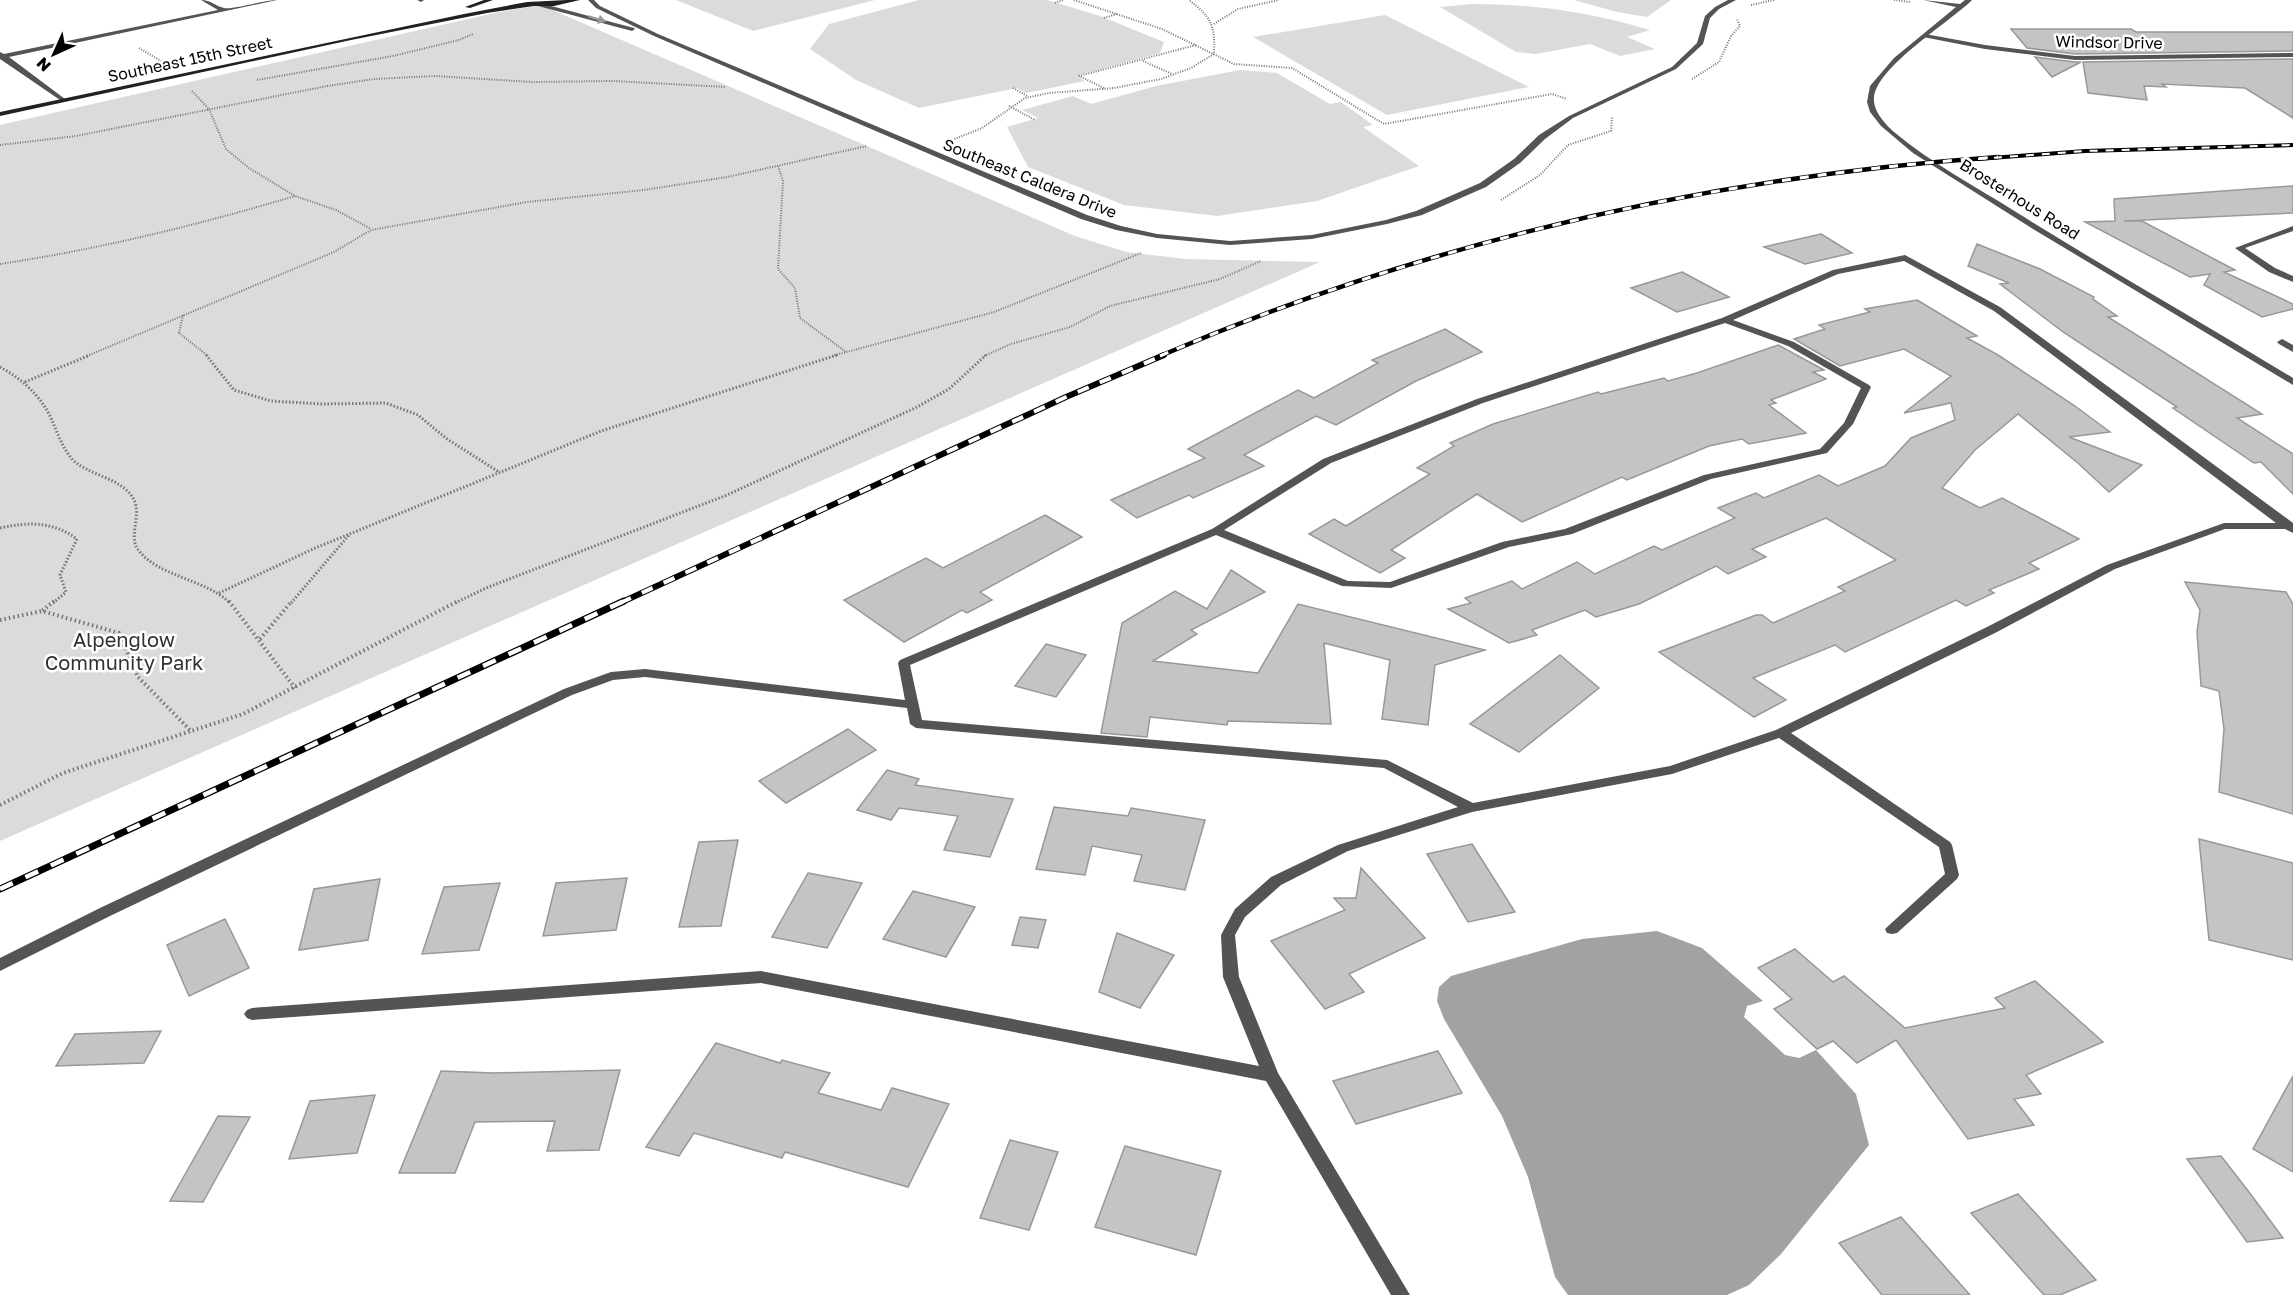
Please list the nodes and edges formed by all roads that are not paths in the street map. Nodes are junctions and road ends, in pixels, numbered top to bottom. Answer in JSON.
{"nodes":[{"id":1,"x":204,"y":0,"type":"edge"},
{"id":2,"x":274,"y":0,"type":"edge"},
{"id":3,"x":489,"y":0,"type":"edge"},
{"id":4,"x":511,"y":0,"type":"edge"},
{"id":5,"x":577,"y":0,"type":"edge"},
{"id":6,"x":591,"y":0,"type":"edge"},
{"id":7,"x":1733,"y":0,"type":"edge"},
{"id":8,"x":1926,"y":0,"type":"edge"},
{"id":9,"x":1969,"y":0,"type":"edge"},
{"id":10,"x":532,"y":4,"type":"junction"},
{"id":11,"x":540,"y":5,"type":"junction"},
{"id":12,"x":1961,"y":6,"type":"junction"},
{"id":13,"x":223,"y":10,"type":"junction"},
{"id":14,"x":656,"y":35,"type":"junction"},
{"id":15,"x":1925,"y":36,"type":"junction"},
{"id":16,"x":351,"y":38,"type":"junction"},
{"id":17,"x":1,"y":55,"type":"edge"},
{"id":18,"x":2293,"y":55,"type":"edge"},
{"id":19,"x":63,"y":100,"type":"junction"},
{"id":20,"x":0,"y":114,"type":"edge"},
{"id":21,"x":2293,"y":228,"type":"edge"},
{"id":22,"x":2293,"y":279,"type":"edge"},
{"id":23,"x":1725,"y":320,"type":"junction"},
{"id":24,"x":2293,"y":339,"type":"edge"},
{"id":25,"x":2293,"y":349,"type":"edge"},
{"id":26,"x":2293,"y":382,"type":"edge"},
{"id":27,"x":2292,"y":528,"type":"edge"},
{"id":28,"x":1216,"y":531,"type":"junction"},
{"id":29,"x":913,"y":705,"type":"junction"},
{"id":30,"x":1781,"y":733,"type":"junction"},
{"id":31,"x":1471,"y":808,"type":"junction"},
{"id":32,"x":1892,"y":929,"type":"dead end"},
{"id":33,"x":0,"y":965,"type":"edge"},
{"id":34,"x":252,"y":1014,"type":"dead end"},
{"id":35,"x":1271,"y":1075,"type":"junction"},
{"id":36,"x":1401,"y":1295,"type":"edge"}],
"edges":[{"from":1,"to":13,"type":"street"},
{"from":2,"to":13,"type":"street"},
{"from":3,"to":16,"type":"main road","name":"Southeast 15th Street"},
{"from":4,"to":10,"type":"main road"},
{"from":5,"to":11,"type":"main road"},
{"from":6,"to":14,"type":"street","name":"Southeast Caldera Drive"},
{"from":7,"to":14,"type":"street","name":"Southeast Caldera Drive"},
{"from":8,"to":12,"type":"street"},
{"from":9,"to":12,"type":"street","name":"Brosterhous Road"},
{"from":10,"to":11,"type":"main road"},
{"from":10,"to":16,"type":"main road","name":"Southeast 15th Street"},
{"from":11,"to":14,"type":"street","name":"Southeast Caldera Drive","one_way":true},
{"from":12,"to":15,"type":"street","name":"Brosterhous Road"},
{"from":13,"to":17,"type":"street"},
{"from":15,"to":18,"type":"street","name":"Windsor Drive"},
{"from":15,"to":26,"type":"street","name":"Brosterhous Road"},
{"from":16,"to":19,"type":"main road","name":"Southeast 15th Street"},
{"from":17,"to":19,"type":"street"},
{"from":19,"to":20,"type":"main road","name":"Southeast 15th Street"},
{"from":21,"to":22,"type":"street"},
{"from":23,"to":27,"type":"street"},
{"from":23,"to":28,"type":"street"},
{"from":23,"to":28,"type":"street"},
{"from":24,"to":25,"type":"street"},
{"from":27,"to":30,"type":"street"},
{"from":28,"to":29,"type":"street"},
{"from":29,"to":31,"type":"street"},
{"from":29,"to":33,"type":"street"},
{"from":30,"to":31,"type":"street"},
{"from":30,"to":32,"type":"street"},
{"from":31,"to":35,"type":"street"},
{"from":34,"to":35,"type":"street"},
{"from":35,"to":36,"type":"street"}]}
